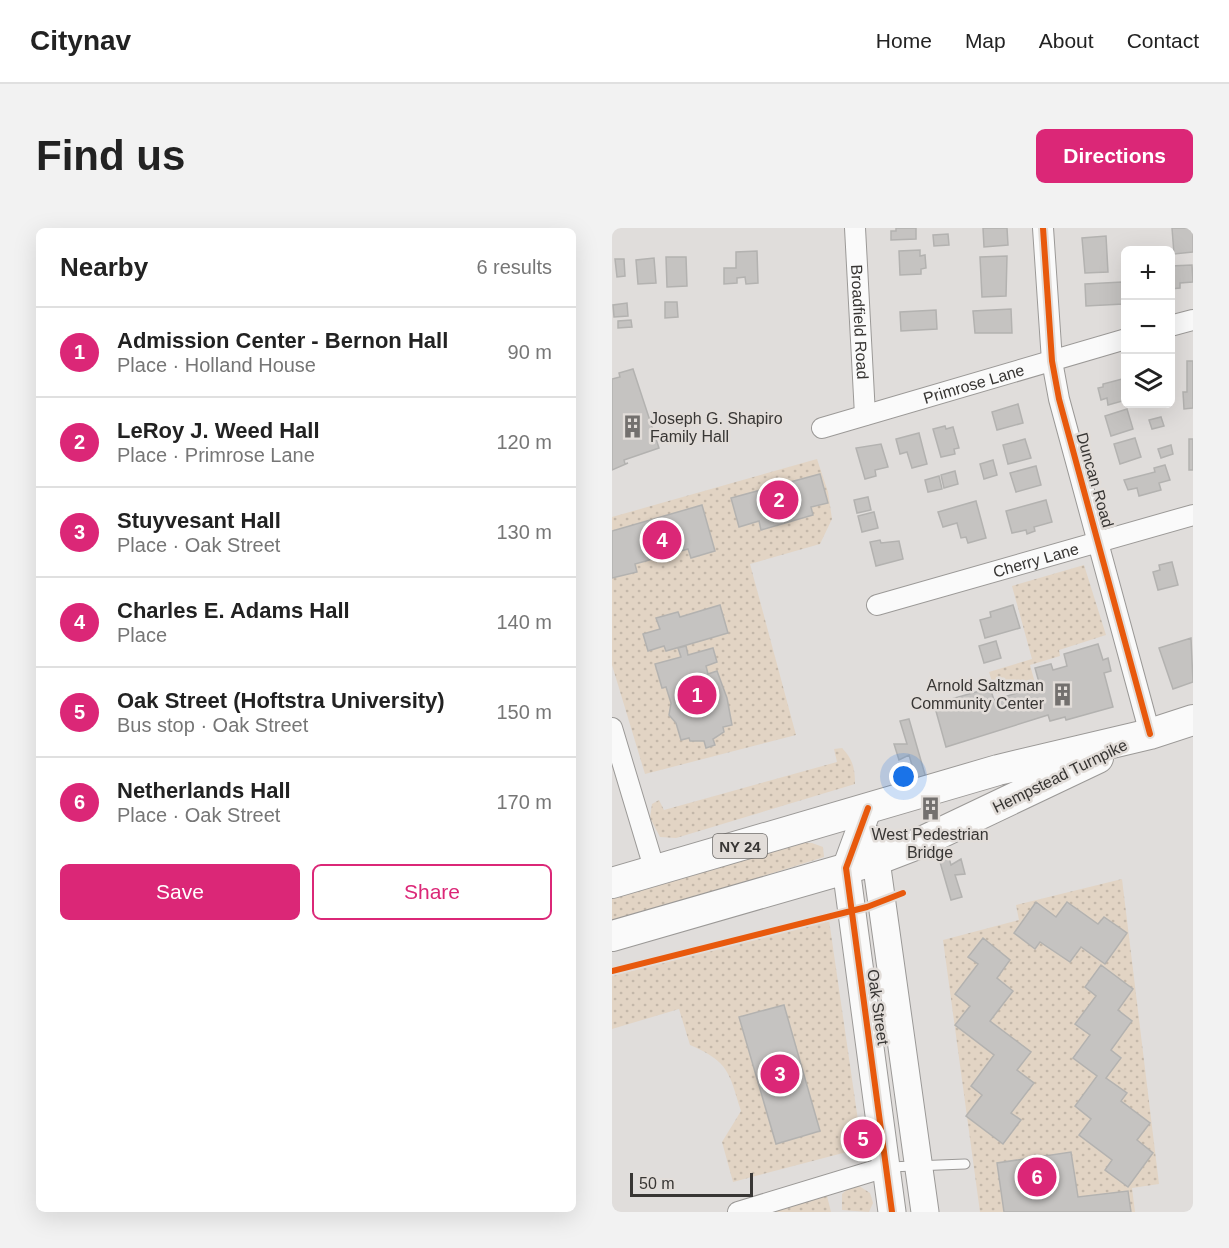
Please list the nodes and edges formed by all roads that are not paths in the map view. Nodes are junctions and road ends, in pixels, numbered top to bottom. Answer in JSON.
{"nodes":[{"id":1,"x":855,"y":228,"type":"edge"},
{"id":2,"x":1043,"y":228,"type":"edge"},
{"id":3,"x":1193,"y":320,"type":"edge"},
{"id":4,"x":1175,"y":325,"type":"edge"},
{"id":5,"x":1121,"y":340,"type":"edge"},
{"id":6,"x":1052,"y":361,"type":"junction"},
{"id":7,"x":865,"y":415,"type":"junction"},
{"id":8,"x":822,"y":428,"type":"dead end"},
{"id":9,"x":1193,"y":514,"type":"edge"},
{"id":10,"x":1099,"y":542,"type":"junction"},
{"id":11,"x":877,"y":605,"type":"dead end"},
{"id":12,"x":1193,"y":720,"type":"edge"},
{"id":13,"x":612,"y":728,"type":"edge"},
{"id":14,"x":1150,"y":734,"type":"junction"},
{"id":15,"x":868,"y":808,"type":"junction"},
{"id":16,"x":876,"y":860,"type":"junction"},
{"id":17,"x":846,"y":868,"type":"junction"},
{"id":18,"x":655,"y":871,"type":"junction"},
{"id":19,"x":612,"y":884,"type":"edge"},
{"id":20,"x":612,"y":936,"type":"edge"},
{"id":21,"x":964,"y":1164,"type":"dead end"},
{"id":22,"x":919,"y":1166,"type":"junction"},
{"id":23,"x":886,"y":1167,"type":"junction"},
{"id":24,"x":738,"y":1212,"type":"edge"},
{"id":25,"x":892,"y":1212,"type":"edge"},
{"id":26,"x":925,"y":1212,"type":"edge"}],
"edges":[{"from":1,"to":7,"type":"street","name":"Broadfield Road"},
{"from":2,"to":6,"type":"street","name":"Duncan Road"},
{"from":3,"to":4,"type":"street"},
{"from":5,"to":6,"type":"street","name":"Primrose Lane"},
{"from":6,"to":7,"type":"street","name":"Primrose Lane"},
{"from":6,"to":10,"type":"street","name":"Duncan Road"},
{"from":7,"to":8,"type":"street","name":"Primrose Lane"},
{"from":9,"to":10,"type":"street","name":"Cherry Lane"},
{"from":10,"to":11,"type":"street","name":"Cherry Lane"},
{"from":10,"to":14,"type":"street","name":"Duncan Road"},
{"from":12,"to":14,"type":"main road","number":"NY 24"},
{"from":13,"to":18,"type":"street"},
{"from":14,"to":15,"type":"main road","name":"Hempstead Turnpike","number":"NY 24"},
{"from":14,"to":16,"type":"main road","name":"Hempstead Turnpike","number":"NY 24"},
{"from":15,"to":16,"type":"street","name":"Oak Street"},
{"from":15,"to":17,"type":"street","name":"Oak Street"},
{"from":15,"to":18,"type":"main road","name":"Hempstead Turnpike","number":"NY 24"},
{"from":16,"to":17,"type":"main road","name":"Hempstead Turnpike","number":"NY 24"},
{"from":16,"to":22,"type":"street","name":"Oak Street"},
{"from":17,"to":20,"type":"main road","name":"Hempstead Turnpike","number":"NY 24"},
{"from":17,"to":23,"type":"street","name":"Oak Street"},
{"from":18,"to":19,"type":"main road","name":"Hempstead Turnpike","number":"NY 24"},
{"from":21,"to":22,"type":"lane"},
{"from":22,"to":23,"type":"lane"},
{"from":22,"to":26,"type":"street","name":"Oak Street"},
{"from":23,"to":24,"type":"street"},
{"from":23,"to":25,"type":"street","name":"Oak Street"}]}
